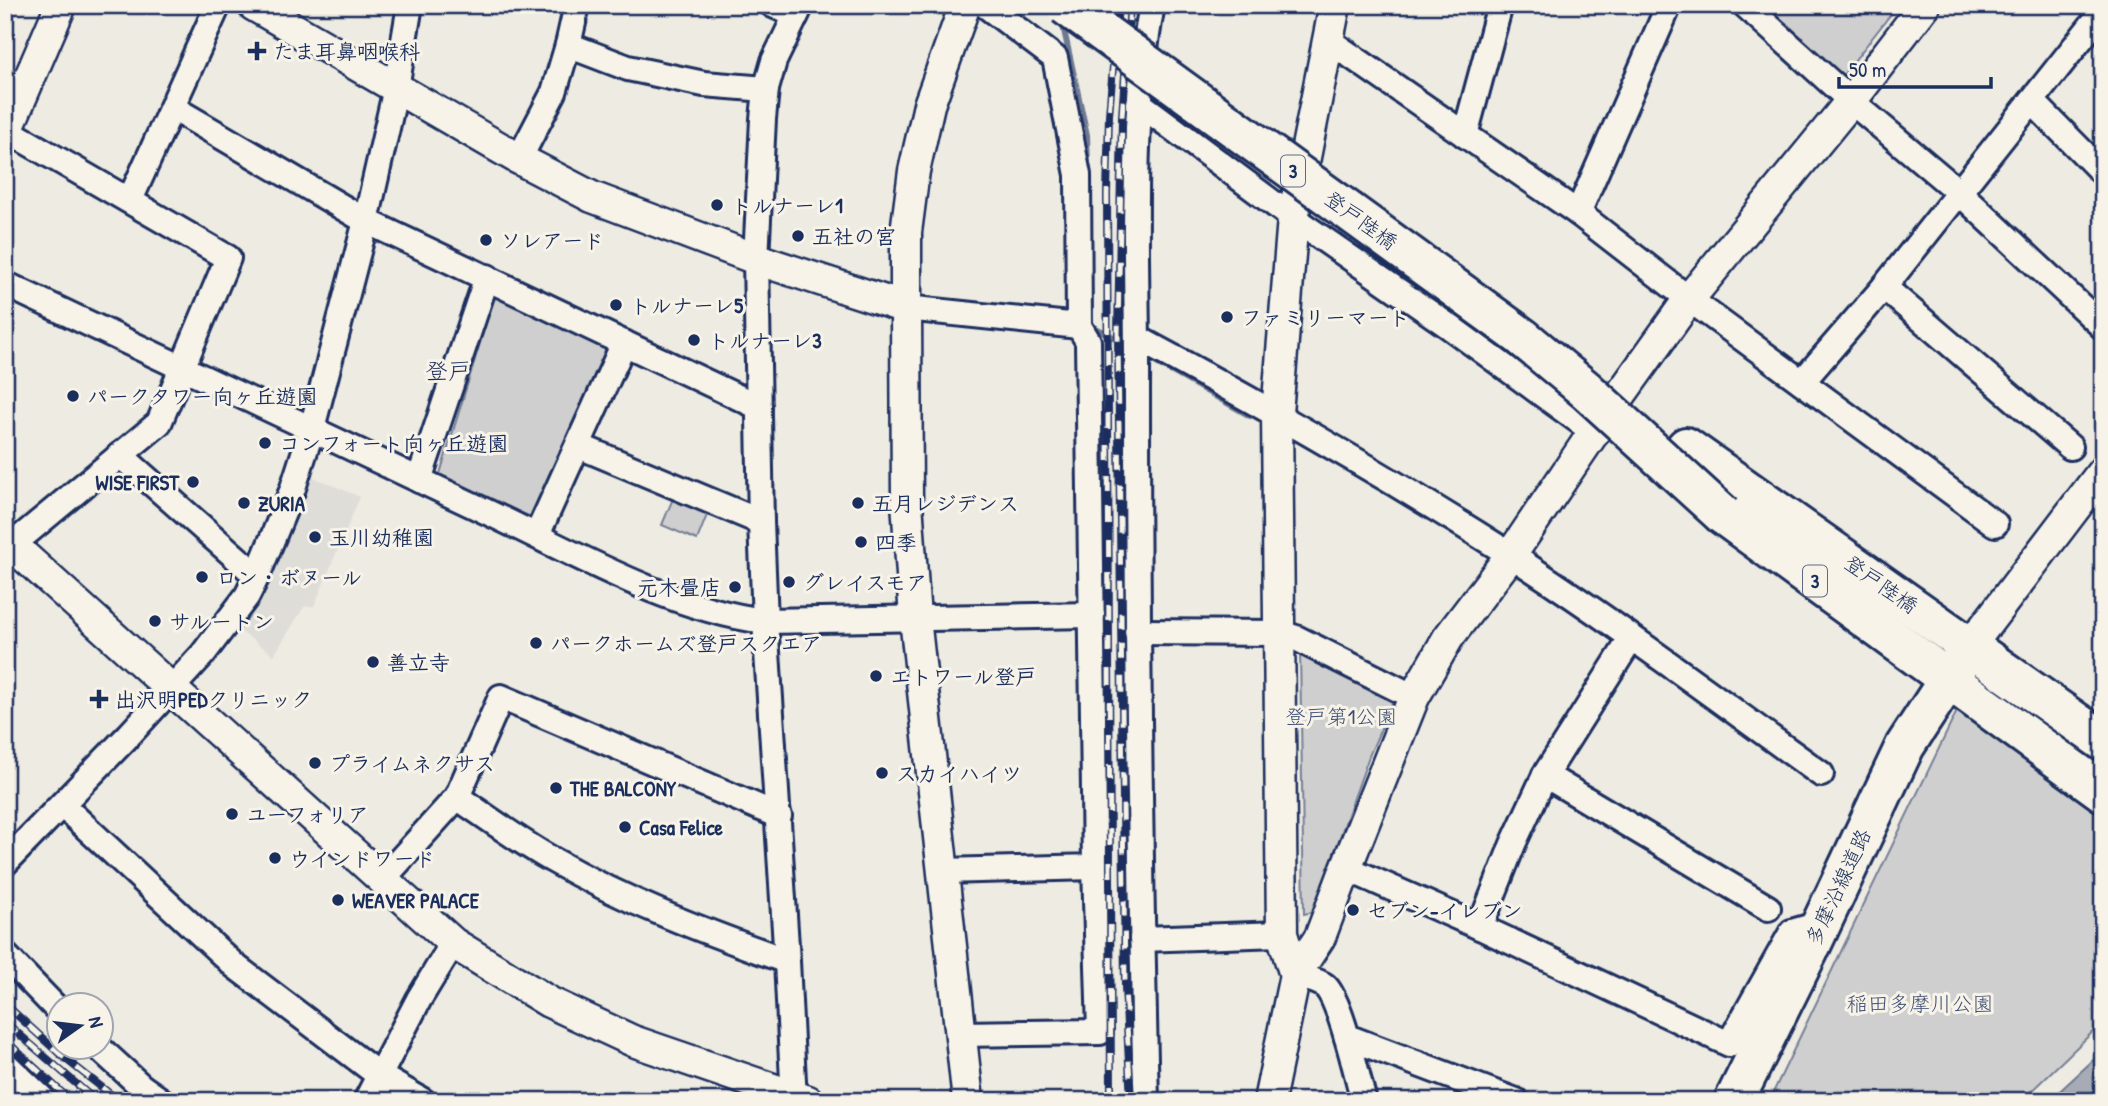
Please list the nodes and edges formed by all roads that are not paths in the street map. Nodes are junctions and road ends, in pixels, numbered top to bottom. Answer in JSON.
{"nodes":[{"id":1,"x":61,"y":5,"type":"edge"},
{"id":2,"x":218,"y":5,"type":"edge"},
{"id":3,"x":253,"y":5,"type":"edge"},
{"id":4,"x":411,"y":5,"type":"edge"},
{"id":5,"x":577,"y":5,"type":"edge"},
{"id":6,"x":773,"y":5,"type":"edge"},
{"id":7,"x":965,"y":5,"type":"edge"},
{"id":8,"x":985,"y":5,"type":"edge"},
{"id":9,"x":1065,"y":5,"type":"edge"},
{"id":10,"x":1152,"y":5,"type":"edge"},
{"id":11,"x":1335,"y":5,"type":"edge"},
{"id":12,"x":1500,"y":5,"type":"edge"},
{"id":13,"x":1669,"y":5,"type":"edge"},
{"id":14,"x":1925,"y":5,"type":"edge"},
{"id":15,"x":2102,"y":8,"type":"edge"},
{"id":16,"x":799,"y":10,"type":"edge"},
{"id":17,"x":1759,"y":10,"type":"edge"},
{"id":18,"x":1328,"y":40,"type":"junction"},
{"id":19,"x":568,"y":45,"type":"junction"},
{"id":20,"x":1143,"y":54,"type":"junction"},
{"id":21,"x":396,"y":88,"type":"junction"},
{"id":22,"x":766,"y":89,"type":"junction"},
{"id":23,"x":2032,"y":101,"type":"junction"},
{"id":24,"x":1851,"y":102,"type":"junction"},
{"id":25,"x":1139,"y":103,"type":"junction"},
{"id":26,"x":173,"y":108,"type":"junction"},
{"id":27,"x":6,"y":132,"type":"edge"},
{"id":28,"x":1465,"y":135,"type":"junction"},
{"id":29,"x":519,"y":159,"type":"junction"},
{"id":30,"x":1303,"y":173,"type":"junction"},
{"id":31,"x":2103,"y":173,"type":"edge"},
{"id":32,"x":1960,"y":193,"type":"junction"},
{"id":33,"x":130,"y":200,"type":"junction"},
{"id":34,"x":1578,"y":213,"type":"junction"},
{"id":35,"x":1293,"y":218,"type":"junction"},
{"id":36,"x":366,"y":221,"type":"junction"},
{"id":37,"x":756,"y":259,"type":"junction"},
{"id":38,"x":486,"y":277,"type":"junction"},
{"id":39,"x":5,"y":284,"type":"edge"},
{"id":40,"x":1884,"y":288,"type":"junction"},
{"id":41,"x":1689,"y":299,"type":"junction"},
{"id":42,"x":906,"y":308,"type":"junction"},
{"id":43,"x":1079,"y":326,"type":"junction"},
{"id":44,"x":2103,"y":327,"type":"edge"},
{"id":45,"x":1522,"y":337,"type":"junction"},
{"id":46,"x":624,"y":343,"type":"junction"},
{"id":47,"x":1137,"y":348,"type":"junction"},
{"id":48,"x":180,"y":369,"type":"junction"},
{"id":49,"x":1802,"y":382,"type":"junction"},
{"id":50,"x":1622,"y":392,"type":"junction"},
{"id":51,"x":759,"y":407,"type":"junction"},
{"id":52,"x":1276,"y":413,"type":"junction"},
{"id":53,"x":311,"y":432,"type":"junction"},
{"id":54,"x":1594,"y":432,"type":"junction"},
{"id":55,"x":579,"y":446,"type":"junction"},
{"id":56,"x":2070,"y":447,"type":"dead end"},
{"id":57,"x":120,"y":455,"type":"junction"},
{"id":58,"x":2103,"y":471,"type":"edge"},
{"id":59,"x":419,"y":480,"type":"junction"},
{"id":60,"x":761,"y":522,"type":"junction"},
{"id":61,"x":1995,"y":524,"type":"dead end"},
{"id":62,"x":537,"y":536,"type":"junction"},
{"id":63,"x":9,"y":542,"type":"edge"},
{"id":64,"x":1511,"y":555,"type":"junction"},
{"id":65,"x":257,"y":576,"type":"junction"},
{"id":66,"x":1092,"y":615,"type":"junction"},
{"id":67,"x":915,"y":618,"type":"junction"},
{"id":68,"x":765,"y":621,"type":"junction"},
{"id":69,"x":1137,"y":632,"type":"junction"},
{"id":70,"x":1280,"y":634,"type":"junction"},
{"id":71,"x":1631,"y":639,"type":"junction"},
{"id":72,"x":1983,"y":655,"type":"junction"},
{"id":73,"x":1960,"y":687,"type":"junction"},
{"id":74,"x":171,"y":688,"type":"junction"},
{"id":75,"x":1414,"y":697,"type":"junction"},
{"id":76,"x":2103,"y":741,"type":"edge"},
{"id":77,"x":1821,"y":774,"type":"dead end"},
{"id":78,"x":1545,"y":775,"type":"junction"},
{"id":79,"x":2103,"y":792,"type":"edge"},
{"id":80,"x":457,"y":797,"type":"junction"},
{"id":81,"x":62,"y":805,"type":"junction"},
{"id":82,"x":779,"y":816,"type":"junction"},
{"id":83,"x":5,"y":863,"type":"edge"},
{"id":84,"x":1095,"y":867,"type":"junction"},
{"id":85,"x":1346,"y":868,"type":"junction"},
{"id":86,"x":943,"y":872,"type":"junction"},
{"id":87,"x":382,"y":880,"type":"junction"},
{"id":88,"x":1768,"y":908,"type":"dead end"},
{"id":89,"x":1822,"y":921,"type":"junction"},
{"id":90,"x":1480,"y":927,"type":"junction"},
{"id":91,"x":1282,"y":934,"type":"junction"},
{"id":92,"x":1142,"y":939,"type":"junction"},
{"id":93,"x":453,"y":943,"type":"junction"},
{"id":94,"x":5,"y":955,"type":"edge"},
{"id":95,"x":787,"y":961,"type":"junction"},
{"id":96,"x":1295,"y":975,"type":"junction"},
{"id":97,"x":46,"y":998,"type":"edge"},
{"id":98,"x":961,"y":1034,"type":"junction"},
{"id":99,"x":1347,"y":1037,"type":"junction"},
{"id":100,"x":112,"y":1060,"type":"edge"},
{"id":101,"x":5,"y":1068,"type":"edge"},
{"id":102,"x":380,"y":1076,"type":"junction"},
{"id":103,"x":799,"y":1099,"type":"edge"},
{"id":104,"x":40,"y":1101,"type":"edge"},
{"id":105,"x":162,"y":1101,"type":"edge"},
{"id":106,"x":366,"y":1101,"type":"edge"},
{"id":107,"x":423,"y":1101,"type":"edge"},
{"id":108,"x":968,"y":1101,"type":"edge"},
{"id":109,"x":1146,"y":1101,"type":"edge"},
{"id":110,"x":1269,"y":1101,"type":"edge"},
{"id":111,"x":1364,"y":1101,"type":"edge"},
{"id":112,"x":1516,"y":1101,"type":"edge"},
{"id":113,"x":1734,"y":1101,"type":"edge"}],
"edges":[{"from":1,"to":27,"type":"street"},
{"from":2,"to":26,"type":"street"},
{"from":3,"to":21,"type":"street"},
{"from":4,"to":21,"type":"street"},
{"from":5,"to":19,"type":"street"},
{"from":6,"to":16,"type":"street"},
{"from":7,"to":42,"type":"street"},
{"from":8,"to":43,"type":"street"},
{"from":9,"to":45,"type":"main road","name":"登戸陸橋","number":"3","bridge":true},
{"from":10,"to":20,"type":"street"},
{"from":11,"to":18,"type":"street"},
{"from":12,"to":28,"type":"street"},
{"from":13,"to":34,"type":"street"},
{"from":14,"to":24,"type":"street"},
{"from":15,"to":23,"type":"street"},
{"from":16,"to":22,"type":"street"},
{"from":17,"to":24,"type":"street"},
{"from":18,"to":28,"type":"street"},
{"from":18,"to":30,"type":"street"},
{"from":19,"to":22,"type":"street"},
{"from":19,"to":29,"type":"street"},
{"from":20,"to":25,"type":"street"},
{"from":20,"to":30,"type":"street"},
{"from":21,"to":29,"type":"street"},
{"from":21,"to":36,"type":"street"},
{"from":22,"to":37,"type":"street"},
{"from":23,"to":31,"type":"street"},
{"from":23,"to":32,"type":"street"},
{"from":24,"to":32,"type":"street"},
{"from":24,"to":41,"type":"street"},
{"from":25,"to":35,"type":"street"},
{"from":25,"to":47,"type":"street"},
{"from":26,"to":33,"type":"street"},
{"from":26,"to":36,"type":"street"},
{"from":27,"to":33,"type":"street"},
{"from":28,"to":34,"type":"street"},
{"from":29,"to":37,"type":"street"},
{"from":30,"to":35,"type":"street"},
{"from":30,"to":50,"type":"street"},
{"from":32,"to":40,"type":"street"},
{"from":32,"to":44,"type":"street"},
{"from":33,"to":48,"type":"street"},
{"from":34,"to":41,"type":"street"},
{"from":35,"to":52,"type":"street"},
{"from":35,"to":54,"type":"street"},
{"from":36,"to":38,"type":"street"},
{"from":36,"to":53,"type":"street"},
{"from":37,"to":42,"type":"street"},
{"from":37,"to":51,"type":"street"},
{"from":38,"to":46,"type":"street"},
{"from":38,"to":59,"type":"street"},
{"from":39,"to":48,"type":"street"},
{"from":40,"to":49,"type":"street"},
{"from":40,"to":56,"type":"street"},
{"from":41,"to":49,"type":"street"},
{"from":41,"to":50,"type":"street"},
{"from":42,"to":43,"type":"street"},
{"from":42,"to":67,"type":"street"},
{"from":43,"to":66,"type":"street"},
{"from":45,"to":72,"type":"main road","name":"登戸陸橋","number":"3","bridge":true},
{"from":45,"to":73,"type":"main road","name":"登戸陸橋","number":"3","bridge":true},
{"from":46,"to":51,"type":"street"},
{"from":46,"to":55,"type":"street"},
{"from":47,"to":52,"type":"street"},
{"from":47,"to":69,"type":"street"},
{"from":48,"to":53,"type":"street"},
{"from":48,"to":57,"type":"street"},
{"from":49,"to":61,"type":"street"},
{"from":50,"to":54,"type":"street"},
{"from":51,"to":60,"type":"street"},
{"from":52,"to":64,"type":"street"},
{"from":52,"to":70,"type":"street"},
{"from":53,"to":59,"type":"street"},
{"from":53,"to":65,"type":"street"},
{"from":54,"to":64,"type":"street"},
{"from":55,"to":60,"type":"street"},
{"from":55,"to":62,"type":"street"},
{"from":57,"to":63,"type":"street"},
{"from":57,"to":65,"type":"street"},
{"from":58,"to":72,"type":"street"},
{"from":59,"to":62,"type":"street"},
{"from":60,"to":68,"type":"street"},
{"from":62,"to":68,"type":"street"},
{"from":63,"to":74,"type":"street"},
{"from":64,"to":71,"type":"street"},
{"from":64,"to":75,"type":"street"},
{"from":65,"to":74,"type":"street"},
{"from":66,"to":67,"type":"street"},
{"from":66,"to":84,"type":"street"},
{"from":67,"to":68,"type":"street"},
{"from":67,"to":86,"type":"street"},
{"from":68,"to":82,"type":"street"},
{"from":69,"to":70,"type":"street"},
{"from":69,"to":92,"type":"street"},
{"from":70,"to":75,"type":"street"},
{"from":70,"to":91,"type":"street"},
{"from":71,"to":77,"type":"street"},
{"from":71,"to":78,"type":"street"},
{"from":72,"to":73,"type":"main road","name":"多摩沿線道路"},
{"from":72,"to":76,"type":"main road","number":"3"},
{"from":73,"to":79,"type":"main road","number":"3"},
{"from":73,"to":89,"type":"main road","name":"多摩沿線道路"},
{"from":74,"to":81,"type":"street"},
{"from":74,"to":87,"type":"street"},
{"from":75,"to":85,"type":"street"},
{"from":78,"to":88,"type":"street"},
{"from":78,"to":90,"type":"street"},
{"from":80,"to":82,"type":"street"},
{"from":80,"to":87,"type":"street"},
{"from":80,"to":95,"type":"street"},
{"from":81,"to":83,"type":"street"},
{"from":81,"to":102,"type":"street"},
{"from":82,"to":95,"type":"street"},
{"from":84,"to":86,"type":"street"},
{"from":84,"to":98,"type":"street"},
{"from":85,"to":90,"type":"street"},
{"from":85,"to":96,"type":"street"},
{"from":86,"to":98,"type":"street"},
{"from":87,"to":93,"type":"street"},
{"from":89,"to":90,"type":"street"},
{"from":89,"to":113,"type":"main road","name":"多摩沿線道路"},
{"from":91,"to":92,"type":"street"},
{"from":91,"to":96,"type":"street"},
{"from":92,"to":109,"type":"street"},
{"from":93,"to":102,"type":"street"},
{"from":93,"to":103,"type":"street"},
{"from":94,"to":97,"type":"street"},
{"from":95,"to":103,"type":"street"},
{"from":96,"to":99,"type":"street"},
{"from":96,"to":110,"type":"street"},
{"from":98,"to":108,"type":"street"},
{"from":99,"to":111,"type":"street"},
{"from":99,"to":112,"type":"street"},
{"from":100,"to":105,"type":"street"},
{"from":101,"to":104,"type":"street"},
{"from":102,"to":106,"type":"street"},
{"from":102,"to":107,"type":"street"}]}
